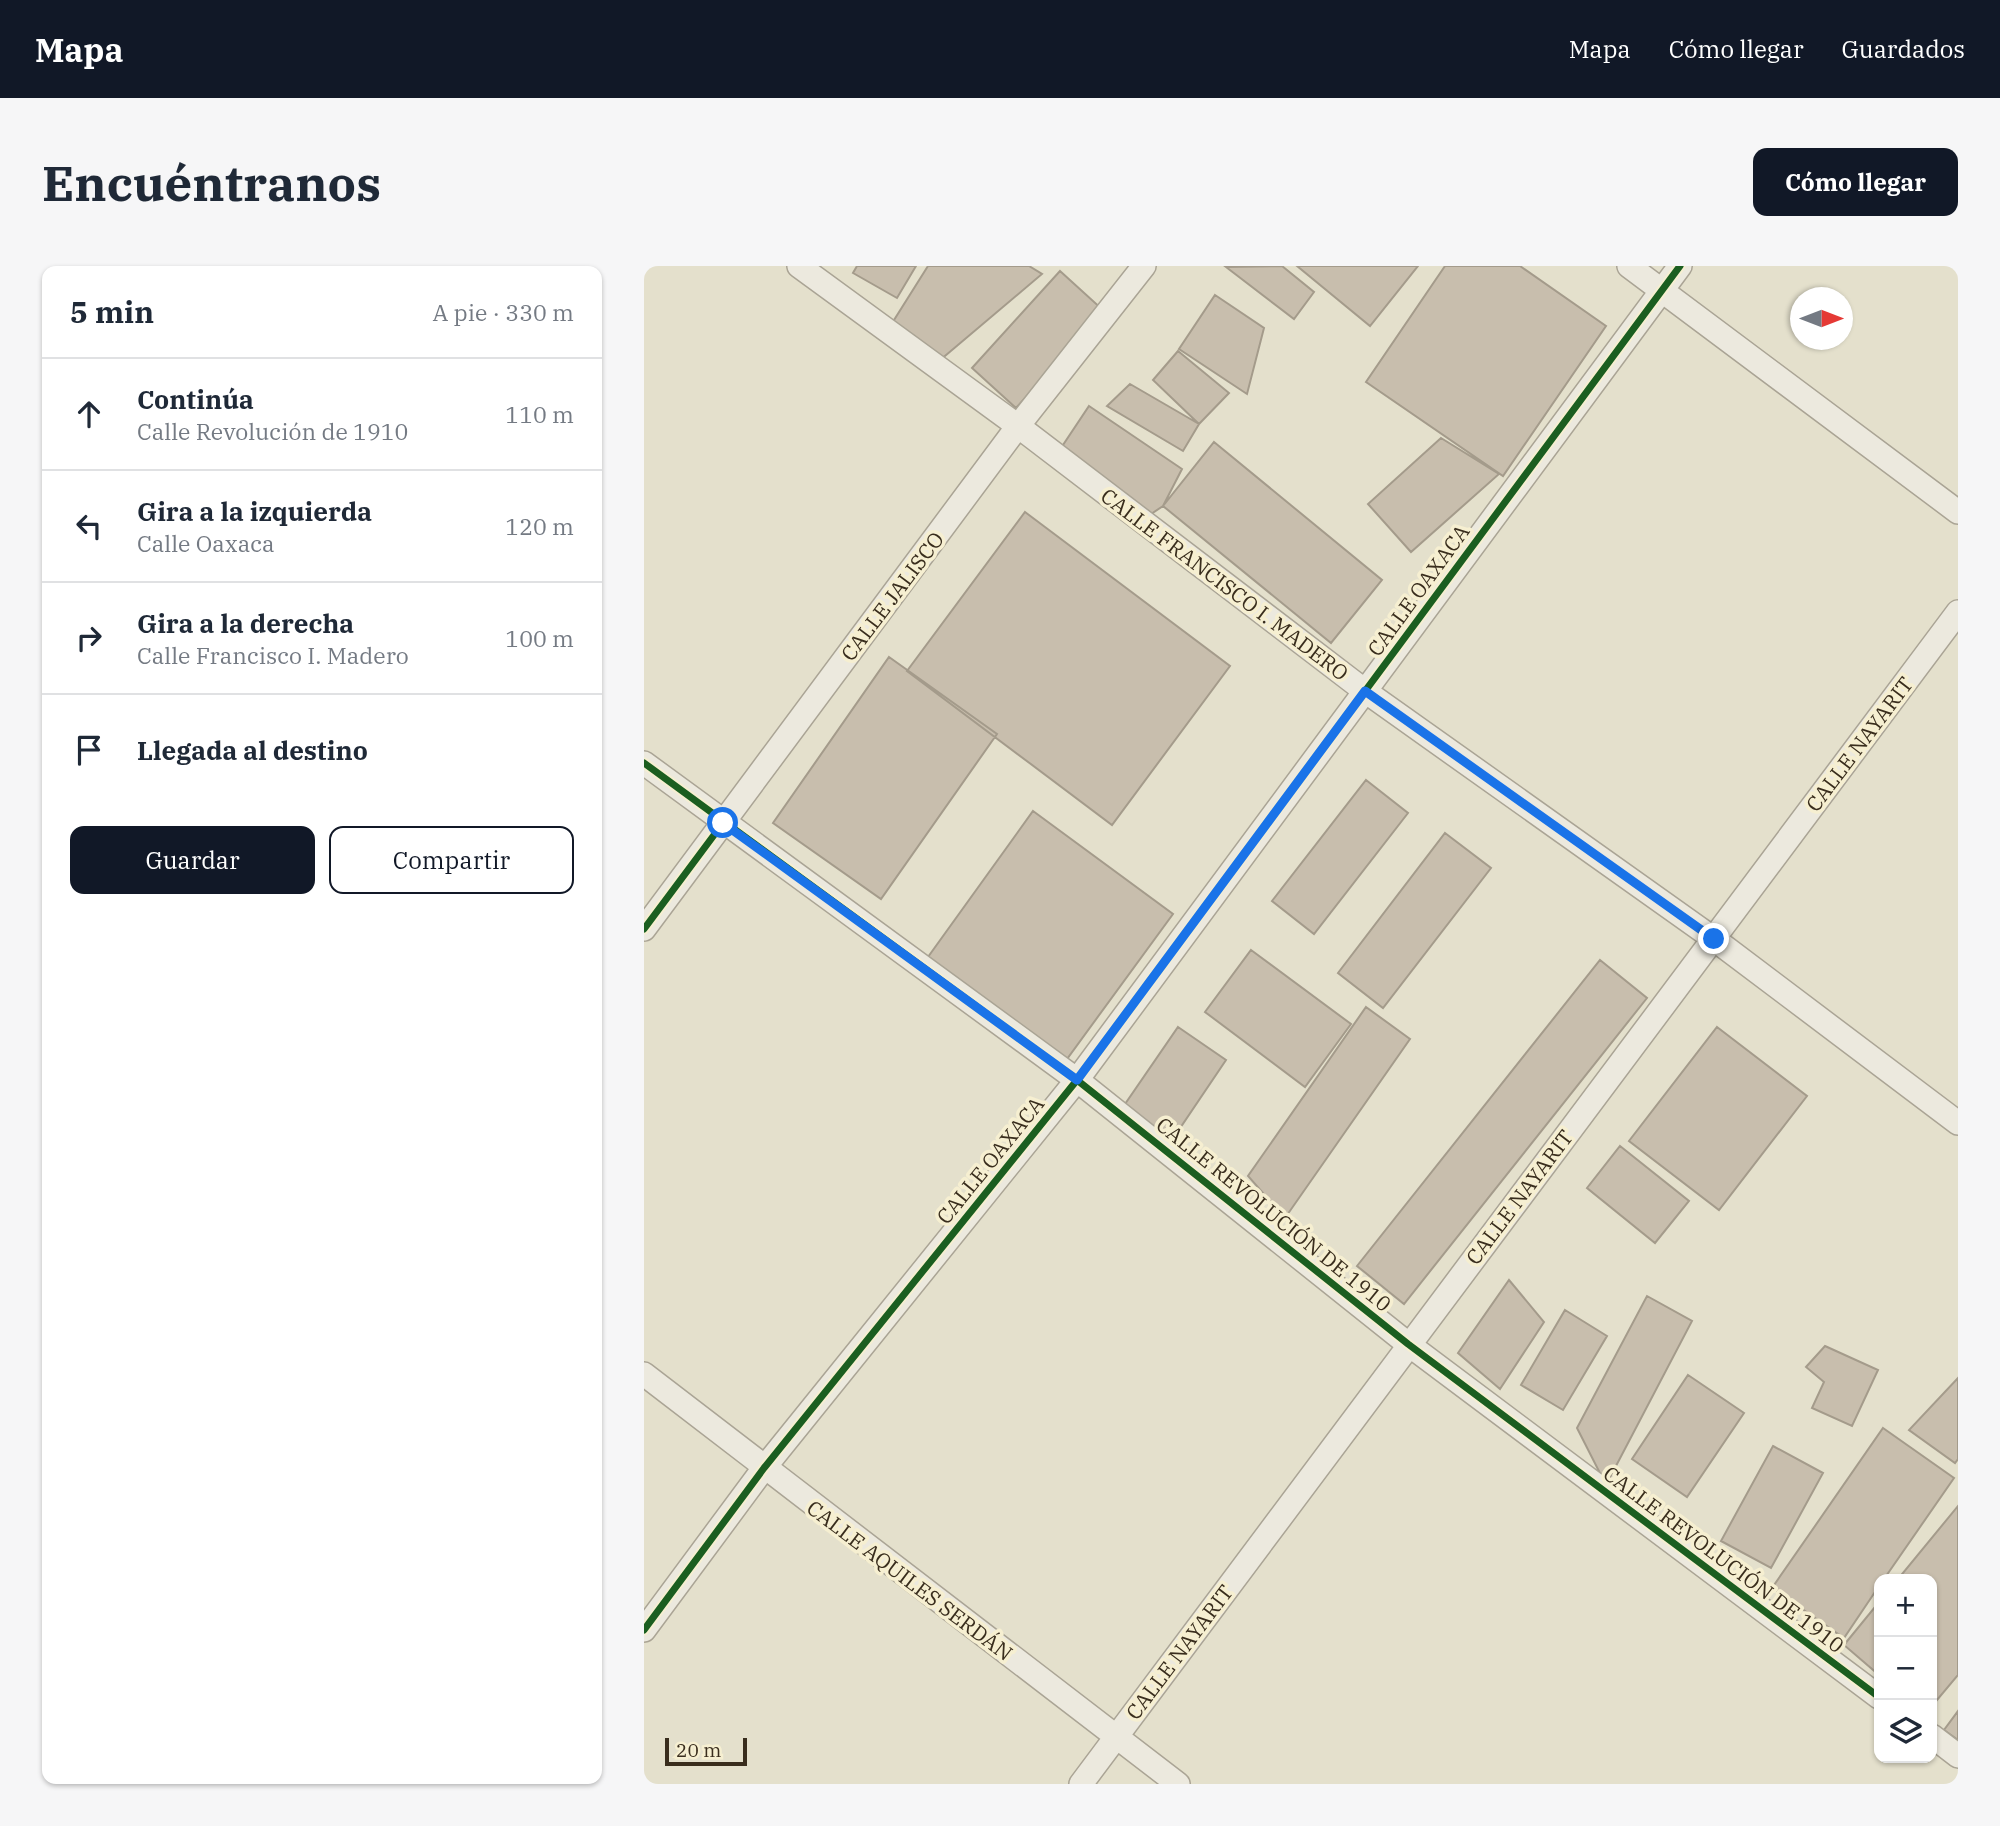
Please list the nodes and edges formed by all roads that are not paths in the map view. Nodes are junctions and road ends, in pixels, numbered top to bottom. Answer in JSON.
{"nodes":[{"id":1,"x":799,"y":266,"type":"edge"},
{"id":2,"x":1144,"y":266,"type":"edge"},
{"id":3,"x":1629,"y":266,"type":"edge"},
{"id":4,"x":1680,"y":266,"type":"edge"},
{"id":5,"x":1661,"y":290,"type":"junction"},
{"id":6,"x":1018,"y":426,"type":"junction"},
{"id":7,"x":1958,"y":512,"type":"edge"},
{"id":8,"x":1958,"y":612,"type":"edge"},
{"id":9,"x":1365,"y":691,"type":"junction"},
{"id":10,"x":644,"y":763,"type":"edge"},
{"id":11,"x":723,"y":823,"type":"junction"},
{"id":12,"x":644,"y":929,"type":"edge"},
{"id":13,"x":1714,"y":939,"type":"junction"},
{"id":14,"x":1077,"y":1080,"type":"junction"},
{"id":15,"x":1958,"y":1124,"type":"edge"},
{"id":16,"x":1408,"y":1344,"type":"junction"},
{"id":17,"x":644,"y":1374,"type":"edge"},
{"id":18,"x":764,"y":1468,"type":"junction"},
{"id":19,"x":644,"y":1630,"type":"edge"},
{"id":20,"x":1874,"y":1693,"type":"edge"},
{"id":21,"x":1116,"y":1738,"type":"junction"},
{"id":22,"x":1937,"y":1740,"type":"edge"},
{"id":23,"x":1958,"y":1756,"type":"edge"},
{"id":24,"x":1081,"y":1784,"type":"edge"},
{"id":25,"x":1178,"y":1784,"type":"edge"}],
"edges":[{"from":1,"to":6,"type":"street","name":"CALLE FRANCISCO I. MADERO"},
{"from":2,"to":6,"type":"street","name":"CALLE JALISCO"},
{"from":3,"to":5,"type":"street"},
{"from":4,"to":5,"type":"street","name":"CALLE OAXACA"},
{"from":5,"to":7,"type":"street"},
{"from":5,"to":9,"type":"street","name":"CALLE OAXACA"},
{"from":6,"to":9,"type":"street","name":"CALLE FRANCISCO I. MADERO"},
{"from":6,"to":11,"type":"street","name":"CALLE JALISCO"},
{"from":8,"to":13,"type":"street","name":"CALLE NAYARIT"},
{"from":9,"to":13,"type":"street","name":"CALLE FRANCISCO I. MADERO"},
{"from":9,"to":14,"type":"street","name":"CALLE OAXACA"},
{"from":10,"to":11,"type":"street","name":"CALLE REVOLUCIÓN DE 1910"},
{"from":11,"to":12,"type":"street","name":"CALLE JALISCO"},
{"from":11,"to":14,"type":"street","name":"CALLE REVOLUCIÓN DE 1910"},
{"from":13,"to":15,"type":"street","name":"CALLE FRANCISCO I. MADERO"},
{"from":13,"to":16,"type":"street","name":"CALLE NAYARIT"},
{"from":14,"to":16,"type":"street","name":"CALLE REVOLUCIÓN DE 1910"},
{"from":14,"to":18,"type":"street","name":"CALLE OAXACA"},
{"from":16,"to":20,"type":"street","name":"CALLE REVOLUCIÓN DE 1910"},
{"from":16,"to":21,"type":"street","name":"CALLE NAYARIT"},
{"from":17,"to":18,"type":"street","name":"CALLE AQUILES SERDÁN"},
{"from":18,"to":19,"type":"street","name":"CALLE OAXACA"},
{"from":18,"to":21,"type":"street","name":"CALLE AQUILES SERDÁN"},
{"from":21,"to":24,"type":"street","name":"CALLE NAYARIT"},
{"from":21,"to":25,"type":"street","name":"CALLE AQUILES SERDÁN"},
{"from":22,"to":23,"type":"street"}]}
